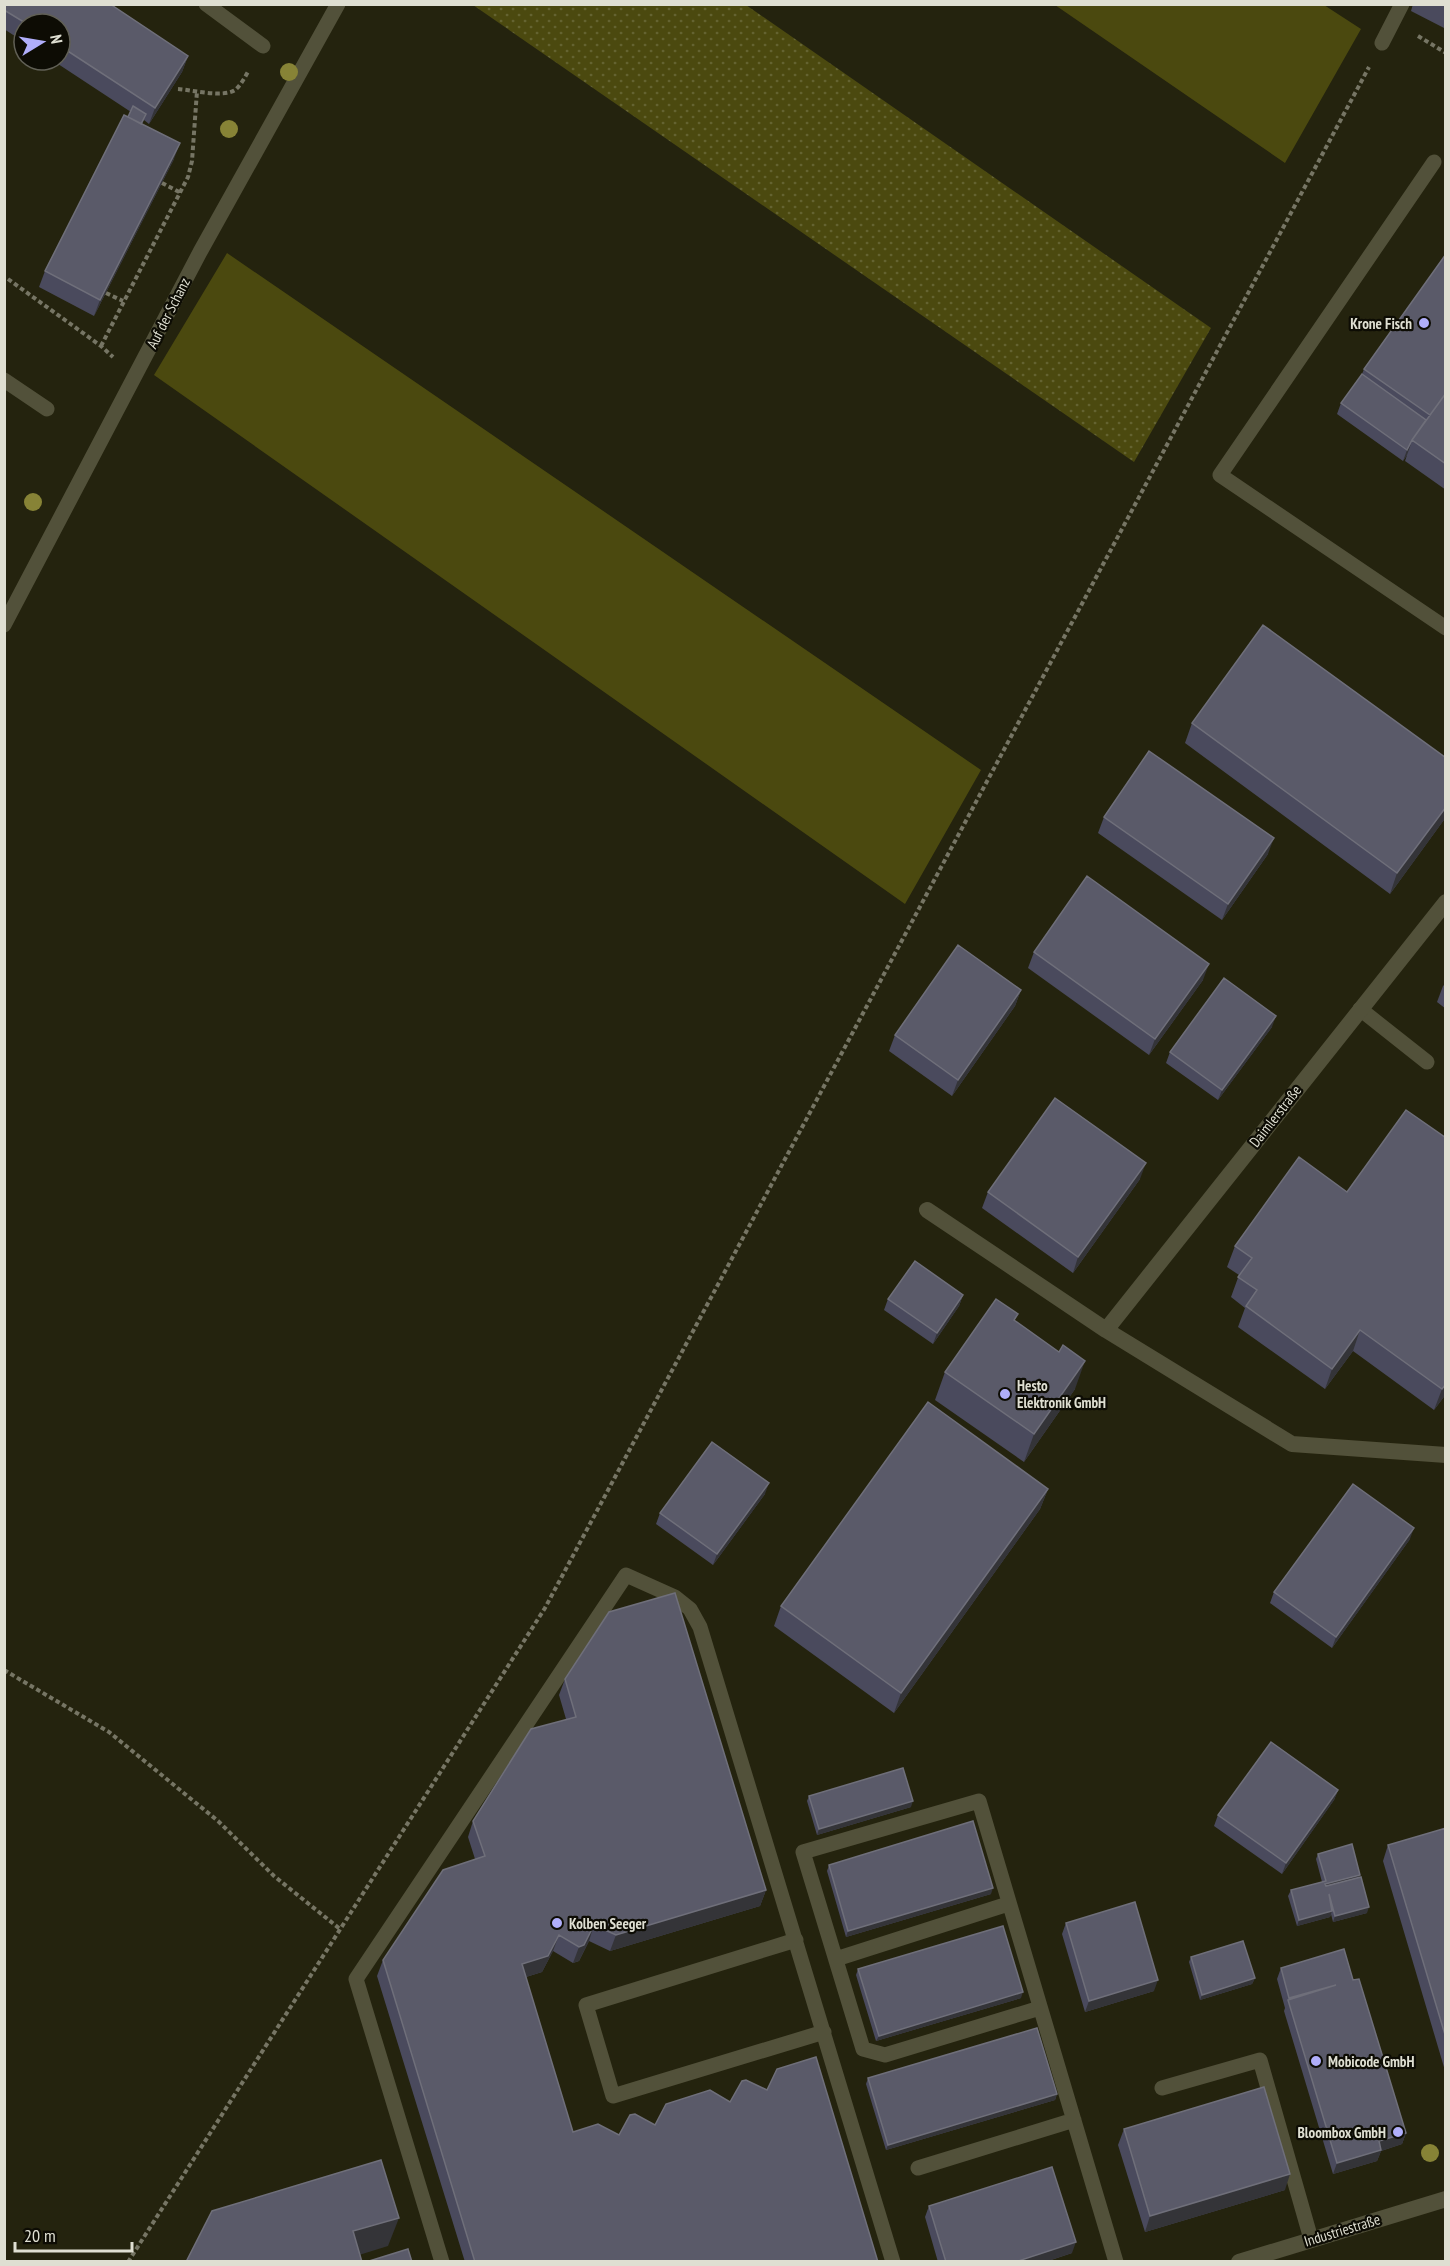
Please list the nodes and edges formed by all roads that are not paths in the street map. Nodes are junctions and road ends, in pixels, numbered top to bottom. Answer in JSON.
{"nodes":[{"id":1,"x":206,"y":4,"type":"edge"},
{"id":2,"x":338,"y":4,"type":"edge"},
{"id":3,"x":1402,"y":4,"type":"edge"},
{"id":4,"x":1382,"y":43,"type":"road end"},
{"id":5,"x":263,"y":46,"type":"road end"},
{"id":6,"x":1434,"y":162,"type":"dead end"},
{"id":7,"x":4,"y":380,"type":"edge"},
{"id":8,"x":47,"y":409,"type":"dead end"},
{"id":9,"x":4,"y":625,"type":"edge"},
{"id":10,"x":1446,"y":628,"type":"edge"},
{"id":11,"x":1446,"y":902,"type":"edge"},
{"id":12,"x":1360,"y":1009,"type":"junction"},
{"id":13,"x":1427,"y":1062,"type":"dead end"},
{"id":14,"x":927,"y":1210,"type":"dead end"},
{"id":15,"x":1106,"y":1330,"type":"junction"},
{"id":16,"x":1446,"y":1455,"type":"edge"},
{"id":17,"x":1008,"y":1904,"type":"junction"},
{"id":18,"x":796,"y":1940,"type":"junction"},
{"id":19,"x":836,"y":1959,"type":"junction"},
{"id":20,"x":1040,"y":2008,"type":"junction"},
{"id":21,"x":824,"y":2032,"type":"junction"},
{"id":22,"x":1162,"y":2088,"type":"dead end"},
{"id":23,"x":1074,"y":2120,"type":"junction"},
{"id":24,"x":918,"y":2168,"type":"dead end"},
{"id":25,"x":1446,"y":2199,"type":"edge"},
{"id":26,"x":1311,"y":2239,"type":"junction"},
{"id":27,"x":442,"y":2262,"type":"edge"},
{"id":28,"x":893,"y":2262,"type":"edge"},
{"id":29,"x":1116,"y":2262,"type":"edge"},
{"id":30,"x":1239,"y":2262,"type":"edge"}],
"edges":[{"from":1,"to":5,"type":"lane"},
{"from":2,"to":9,"type":"lane","name":"Auf der Schanz"},
{"from":3,"to":4,"type":"lane"},
{"from":6,"to":10,"type":"lane"},
{"from":7,"to":8,"type":"lane"},
{"from":11,"to":12,"type":"street","name":"Daimlerstraße"},
{"from":12,"to":13,"type":"lane"},
{"from":12,"to":15,"type":"street","name":"Daimlerstraße"},
{"from":14,"to":15,"type":"street"},
{"from":15,"to":16,"type":"street"},
{"from":17,"to":19,"type":"lane"},
{"from":17,"to":19,"type":"lane"},
{"from":17,"to":20,"type":"lane"},
{"from":18,"to":21,"type":"lane"},
{"from":18,"to":21,"type":"lane"},
{"from":18,"to":27,"type":"lane"},
{"from":19,"to":20,"type":"lane"},
{"from":20,"to":23,"type":"lane"},
{"from":21,"to":28,"type":"lane"},
{"from":22,"to":26,"type":"lane"},
{"from":23,"to":24,"type":"lane"},
{"from":23,"to":29,"type":"lane"},
{"from":25,"to":26,"type":"street","name":"Industriestraße"},
{"from":26,"to":30,"type":"street","name":"Industriestraße"}]}
